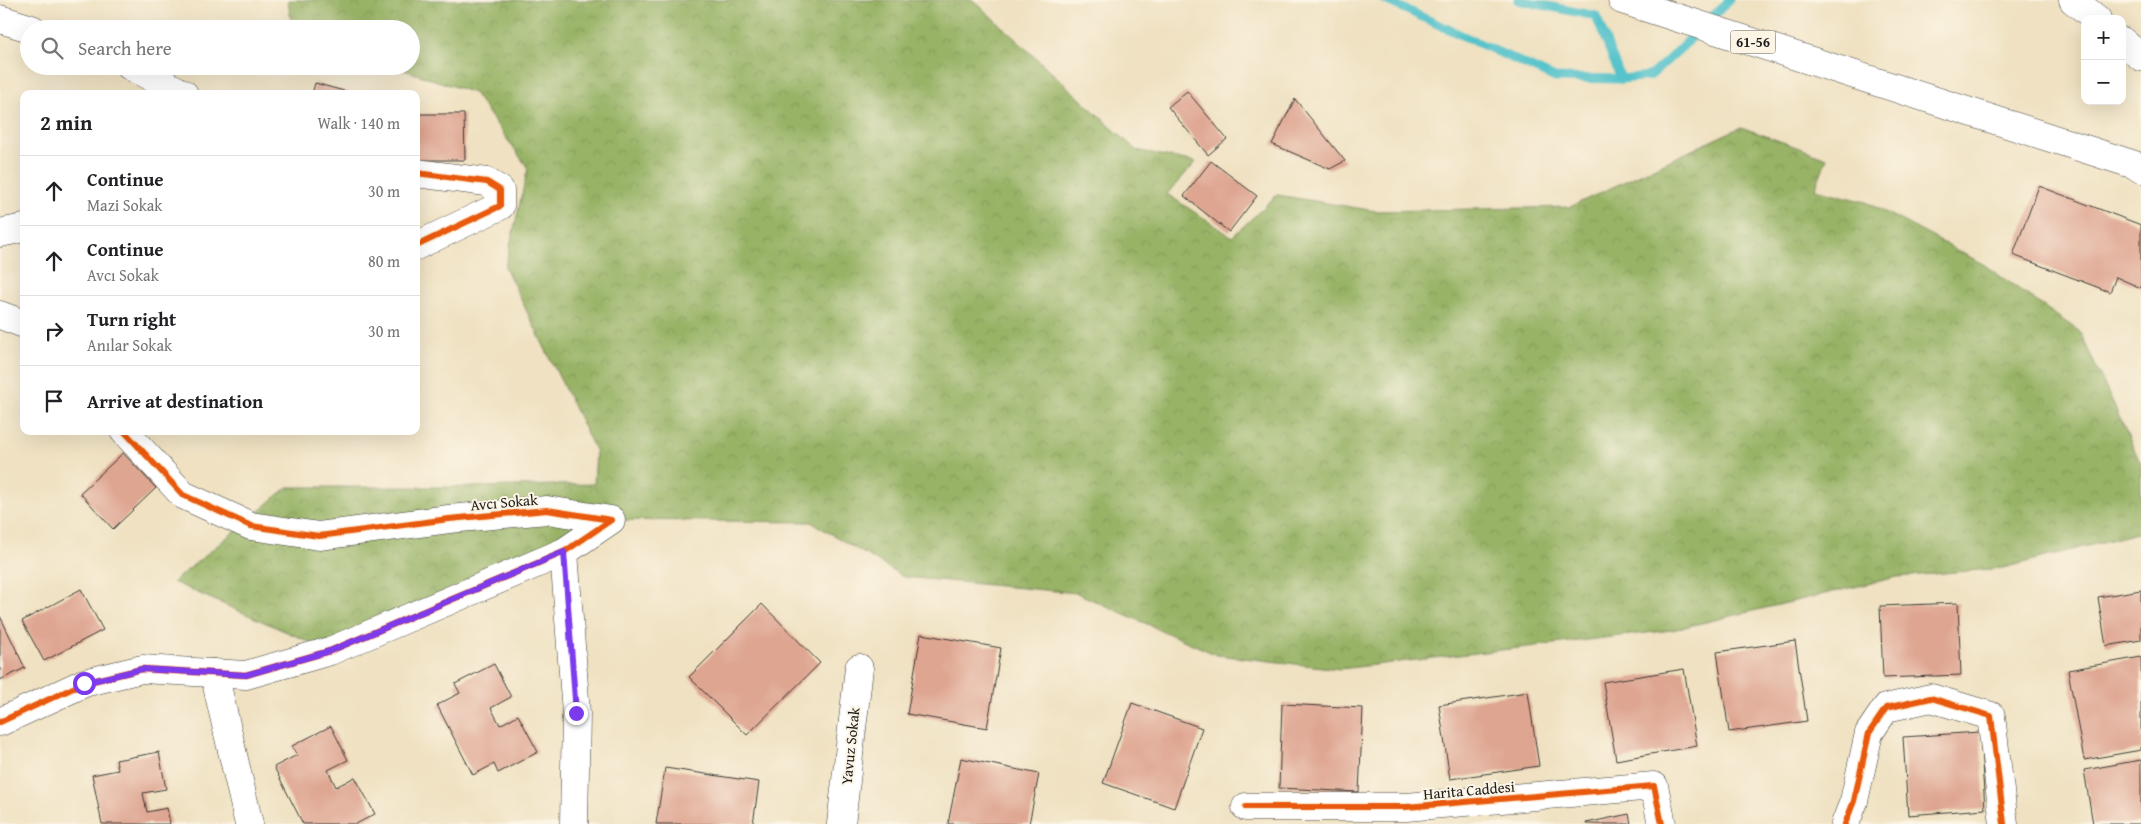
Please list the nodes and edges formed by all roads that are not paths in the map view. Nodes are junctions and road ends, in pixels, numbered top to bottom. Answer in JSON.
{"nodes":[{"id":1,"x":1622,"y":0,"type":"edge"},
{"id":2,"x":2073,"y":0,"type":"edge"},
{"id":3,"x":2092,"y":15,"type":"edge"},
{"id":4,"x":0,"y":19,"type":"edge"},
{"id":5,"x":20,"y":25,"type":"edge"},
{"id":6,"x":2126,"y":44,"type":"edge"},
{"id":7,"x":2141,"y":57,"type":"edge"},
{"id":8,"x":147,"y":75,"type":"edge"},
{"id":9,"x":176,"y":90,"type":"edge"},
{"id":10,"x":2141,"y":169,"type":"edge"},
{"id":11,"x":420,"y":174,"type":"edge"},
{"id":12,"x":20,"y":229,"type":"edge"},
{"id":13,"x":0,"y":233,"type":"edge"},
{"id":14,"x":420,"y":244,"type":"edge"},
{"id":15,"x":0,"y":315,"type":"edge"},
{"id":16,"x":20,"y":322,"type":"edge"},
{"id":17,"x":128,"y":435,"type":"edge"},
{"id":18,"x":564,"y":552,"type":"junction"},
{"id":19,"x":859,"y":668,"type":"dead end"},
{"id":20,"x":214,"y":673,"type":"junction"},
{"id":21,"x":0,"y":722,"type":"edge"},
{"id":22,"x":1246,"y":807,"type":"dead end"},
{"id":23,"x":249,"y":824,"type":"edge"},
{"id":24,"x":574,"y":824,"type":"edge"},
{"id":25,"x":841,"y":824,"type":"edge"},
{"id":26,"x":1662,"y":824,"type":"edge"},
{"id":27,"x":1845,"y":824,"type":"edge"},
{"id":28,"x":2004,"y":824,"type":"edge"}],
"edges":[{"from":1,"to":10,"type":"main road","number":"61-56"},
{"from":2,"to":3,"type":"main road"},
{"from":4,"to":5,"type":"main road"},
{"from":6,"to":7,"type":"main road"},
{"from":8,"to":9,"type":"main road"},
{"from":11,"to":14,"type":"main road"},
{"from":12,"to":13,"type":"main road"},
{"from":15,"to":16,"type":"main road"},
{"from":17,"to":18,"type":"main road","name":"Avcı Sokak"},
{"from":18,"to":20,"type":"main road","name":"Avcı Sokak"},
{"from":18,"to":24,"type":"main road"},
{"from":19,"to":25,"type":"main road","name":"Yavuz Sokak"},
{"from":20,"to":21,"type":"main road","name":"Avcı Sokak"},
{"from":20,"to":23,"type":"main road"},
{"from":22,"to":26,"type":"main road","name":"Harita Caddesi"},
{"from":27,"to":28,"type":"main road"}]}
